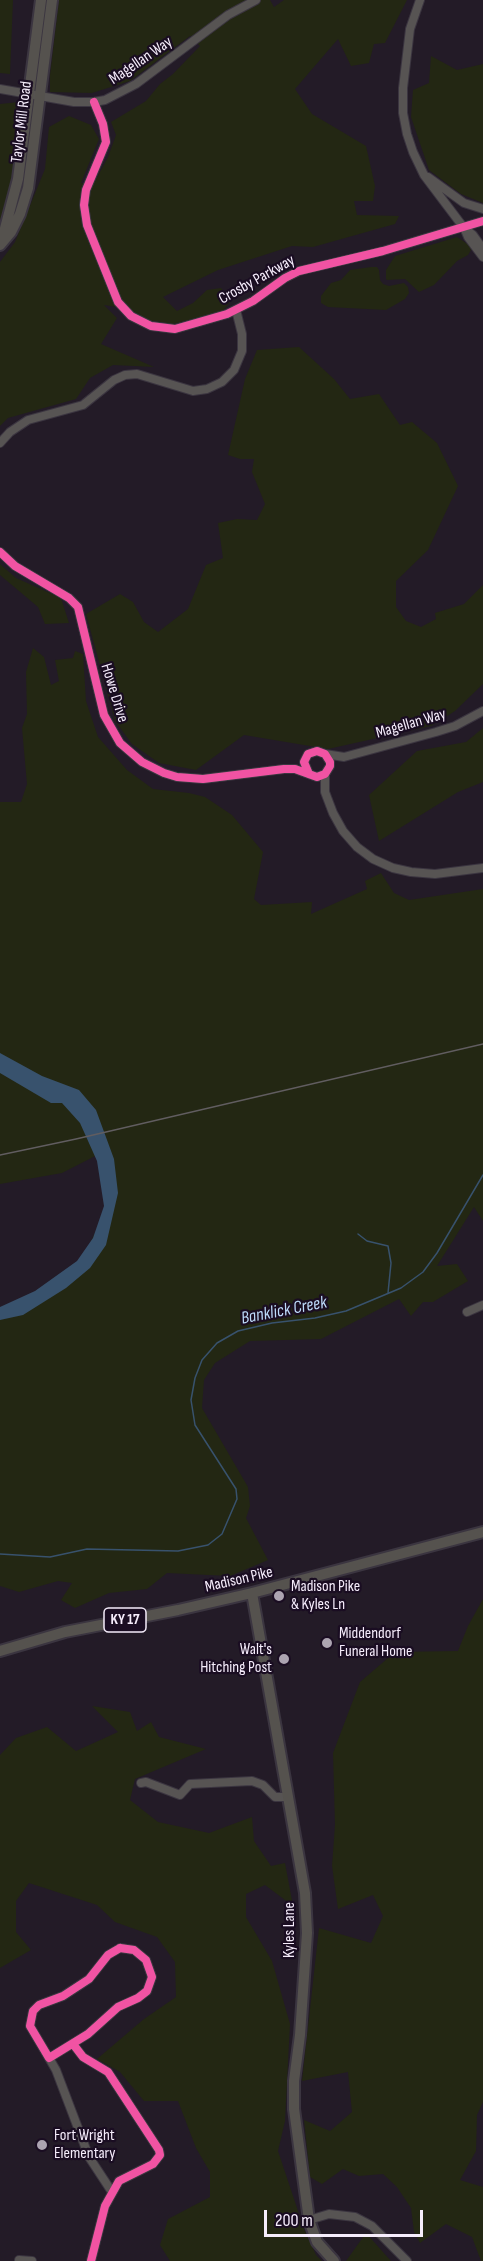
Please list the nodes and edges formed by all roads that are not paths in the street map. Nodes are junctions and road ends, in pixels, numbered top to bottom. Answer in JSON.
{"nodes":[{"id":1,"x":41,"y":0,"type":"edge"},
{"id":2,"x":52,"y":0,"type":"edge"},
{"id":3,"x":255,"y":0,"type":"edge"},
{"id":4,"x":420,"y":0,"type":"edge"},
{"id":5,"x":0,"y":89,"type":"edge"},
{"id":6,"x":34,"y":95,"type":"junction"},
{"id":7,"x":94,"y":102,"type":"junction"},
{"id":8,"x":424,"y":175,"type":"junction"},
{"id":9,"x":483,"y":209,"type":"edge"},
{"id":10,"x":483,"y":221,"type":"edge"},
{"id":11,"x":464,"y":228,"type":"junction"},
{"id":12,"x":1,"y":244,"type":"edge"},
{"id":13,"x":483,"y":249,"type":"edge"},
{"id":14,"x":483,"y":257,"type":"edge"},
{"id":15,"x":237,"y":310,"type":"junction"},
{"id":16,"x":0,"y":443,"type":"edge"},
{"id":17,"x":0,"y":552,"type":"edge"},
{"id":18,"x":483,"y":711,"type":"edge"},
{"id":19,"x":325,"y":754,"type":"junction"},
{"id":20,"x":344,"y":757,"type":"junction"},
{"id":21,"x":305,"y":758,"type":"junction"},
{"id":22,"x":284,"y":769,"type":"junction"},
{"id":23,"x":327,"y":770,"type":"junction"},
{"id":24,"x":310,"y":775,"type":"junction"},
{"id":25,"x":325,"y":792,"type":"junction"},
{"id":26,"x":483,"y":868,"type":"edge"},
{"id":27,"x":483,"y":1305,"type":"edge"},
{"id":28,"x":467,"y":1312,"type":"dead end"},
{"id":29,"x":483,"y":1532,"type":"edge"},
{"id":30,"x":252,"y":1593,"type":"junction"},
{"id":31,"x":0,"y":1650,"type":"edge"},
{"id":32,"x":141,"y":1784,"type":"dead end"},
{"id":33,"x":288,"y":1797,"type":"junction"},
{"id":34,"x":73,"y":2044,"type":"junction"},
{"id":35,"x":49,"y":2058,"type":"junction"},
{"id":36,"x":112,"y":2192,"type":"junction"},
{"id":37,"x":309,"y":2220,"type":"junction"},
{"id":38,"x":18,"y":2260,"type":"edge"},
{"id":39,"x":32,"y":2261,"type":"edge"},
{"id":40,"x":91,"y":2261,"type":"edge"},
{"id":41,"x":334,"y":2261,"type":"edge"},
{"id":42,"x":408,"y":2261,"type":"edge"}],
"edges":[{"from":1,"to":6,"type":"main road","name":"Taylor Mill Road"},
{"from":2,"to":6,"type":"main road","name":"Taylor Mill Road"},
{"from":3,"to":7,"type":"street","name":"Magellan Way"},
{"from":4,"to":8,"type":"street"},
{"from":5,"to":6,"type":"street","name":"Magellan Way"},
{"from":6,"to":7,"type":"street","name":"Magellan Way"},
{"from":6,"to":12,"type":"main road","name":"Taylor Mill Road"},
{"from":7,"to":15,"type":"street","name":"Crosby Parkway"},
{"from":8,"to":9,"type":"street"},
{"from":8,"to":11,"type":"street"},
{"from":10,"to":11,"type":"street","name":"Crosby Parkway"},
{"from":11,"to":13,"type":"street"},
{"from":11,"to":14,"type":"street"},
{"from":11,"to":15,"type":"street","name":"Crosby Parkway"},
{"from":15,"to":16,"type":"street"},
{"from":17,"to":22,"type":"street","name":"Howe Drive"},
{"from":18,"to":20,"type":"street","name":"Magellan Way"},
{"from":19,"to":20,"type":"street","name":"Magellan Way"},
{"from":19,"to":21,"type":"street"},
{"from":19,"to":23,"type":"street"},
{"from":20,"to":23,"type":"street","name":"Magellan Way"},
{"from":21,"to":22,"type":"street","name":"Howe Drive"},
{"from":21,"to":24,"type":"street"},
{"from":22,"to":24,"type":"street","name":"Howe Drive"},
{"from":23,"to":24,"type":"street"},
{"from":23,"to":25,"type":"street"},
{"from":24,"to":25,"type":"street"},
{"from":25,"to":26,"type":"street"},
{"from":27,"to":28,"type":"street"},
{"from":29,"to":30,"type":"main road","name":"Madison Pike","number":"KY 17"},
{"from":30,"to":31,"type":"main road","name":"Madison Pike","number":"KY 17"},
{"from":30,"to":33,"type":"main road","name":"Kyles Lane"},
{"from":32,"to":33,"type":"street"},
{"from":33,"to":37,"type":"main road","name":"Kyles Lane"},
{"from":34,"to":35,"type":"street"},
{"from":34,"to":35,"type":"street"},
{"from":34,"to":36,"type":"street"},
{"from":35,"to":36,"type":"street"},
{"from":36,"to":40,"type":"street"},
{"from":37,"to":41,"type":"main road","name":"Kyles Lane"},
{"from":37,"to":42,"type":"street"},
{"from":38,"to":39,"type":"street"}]}
